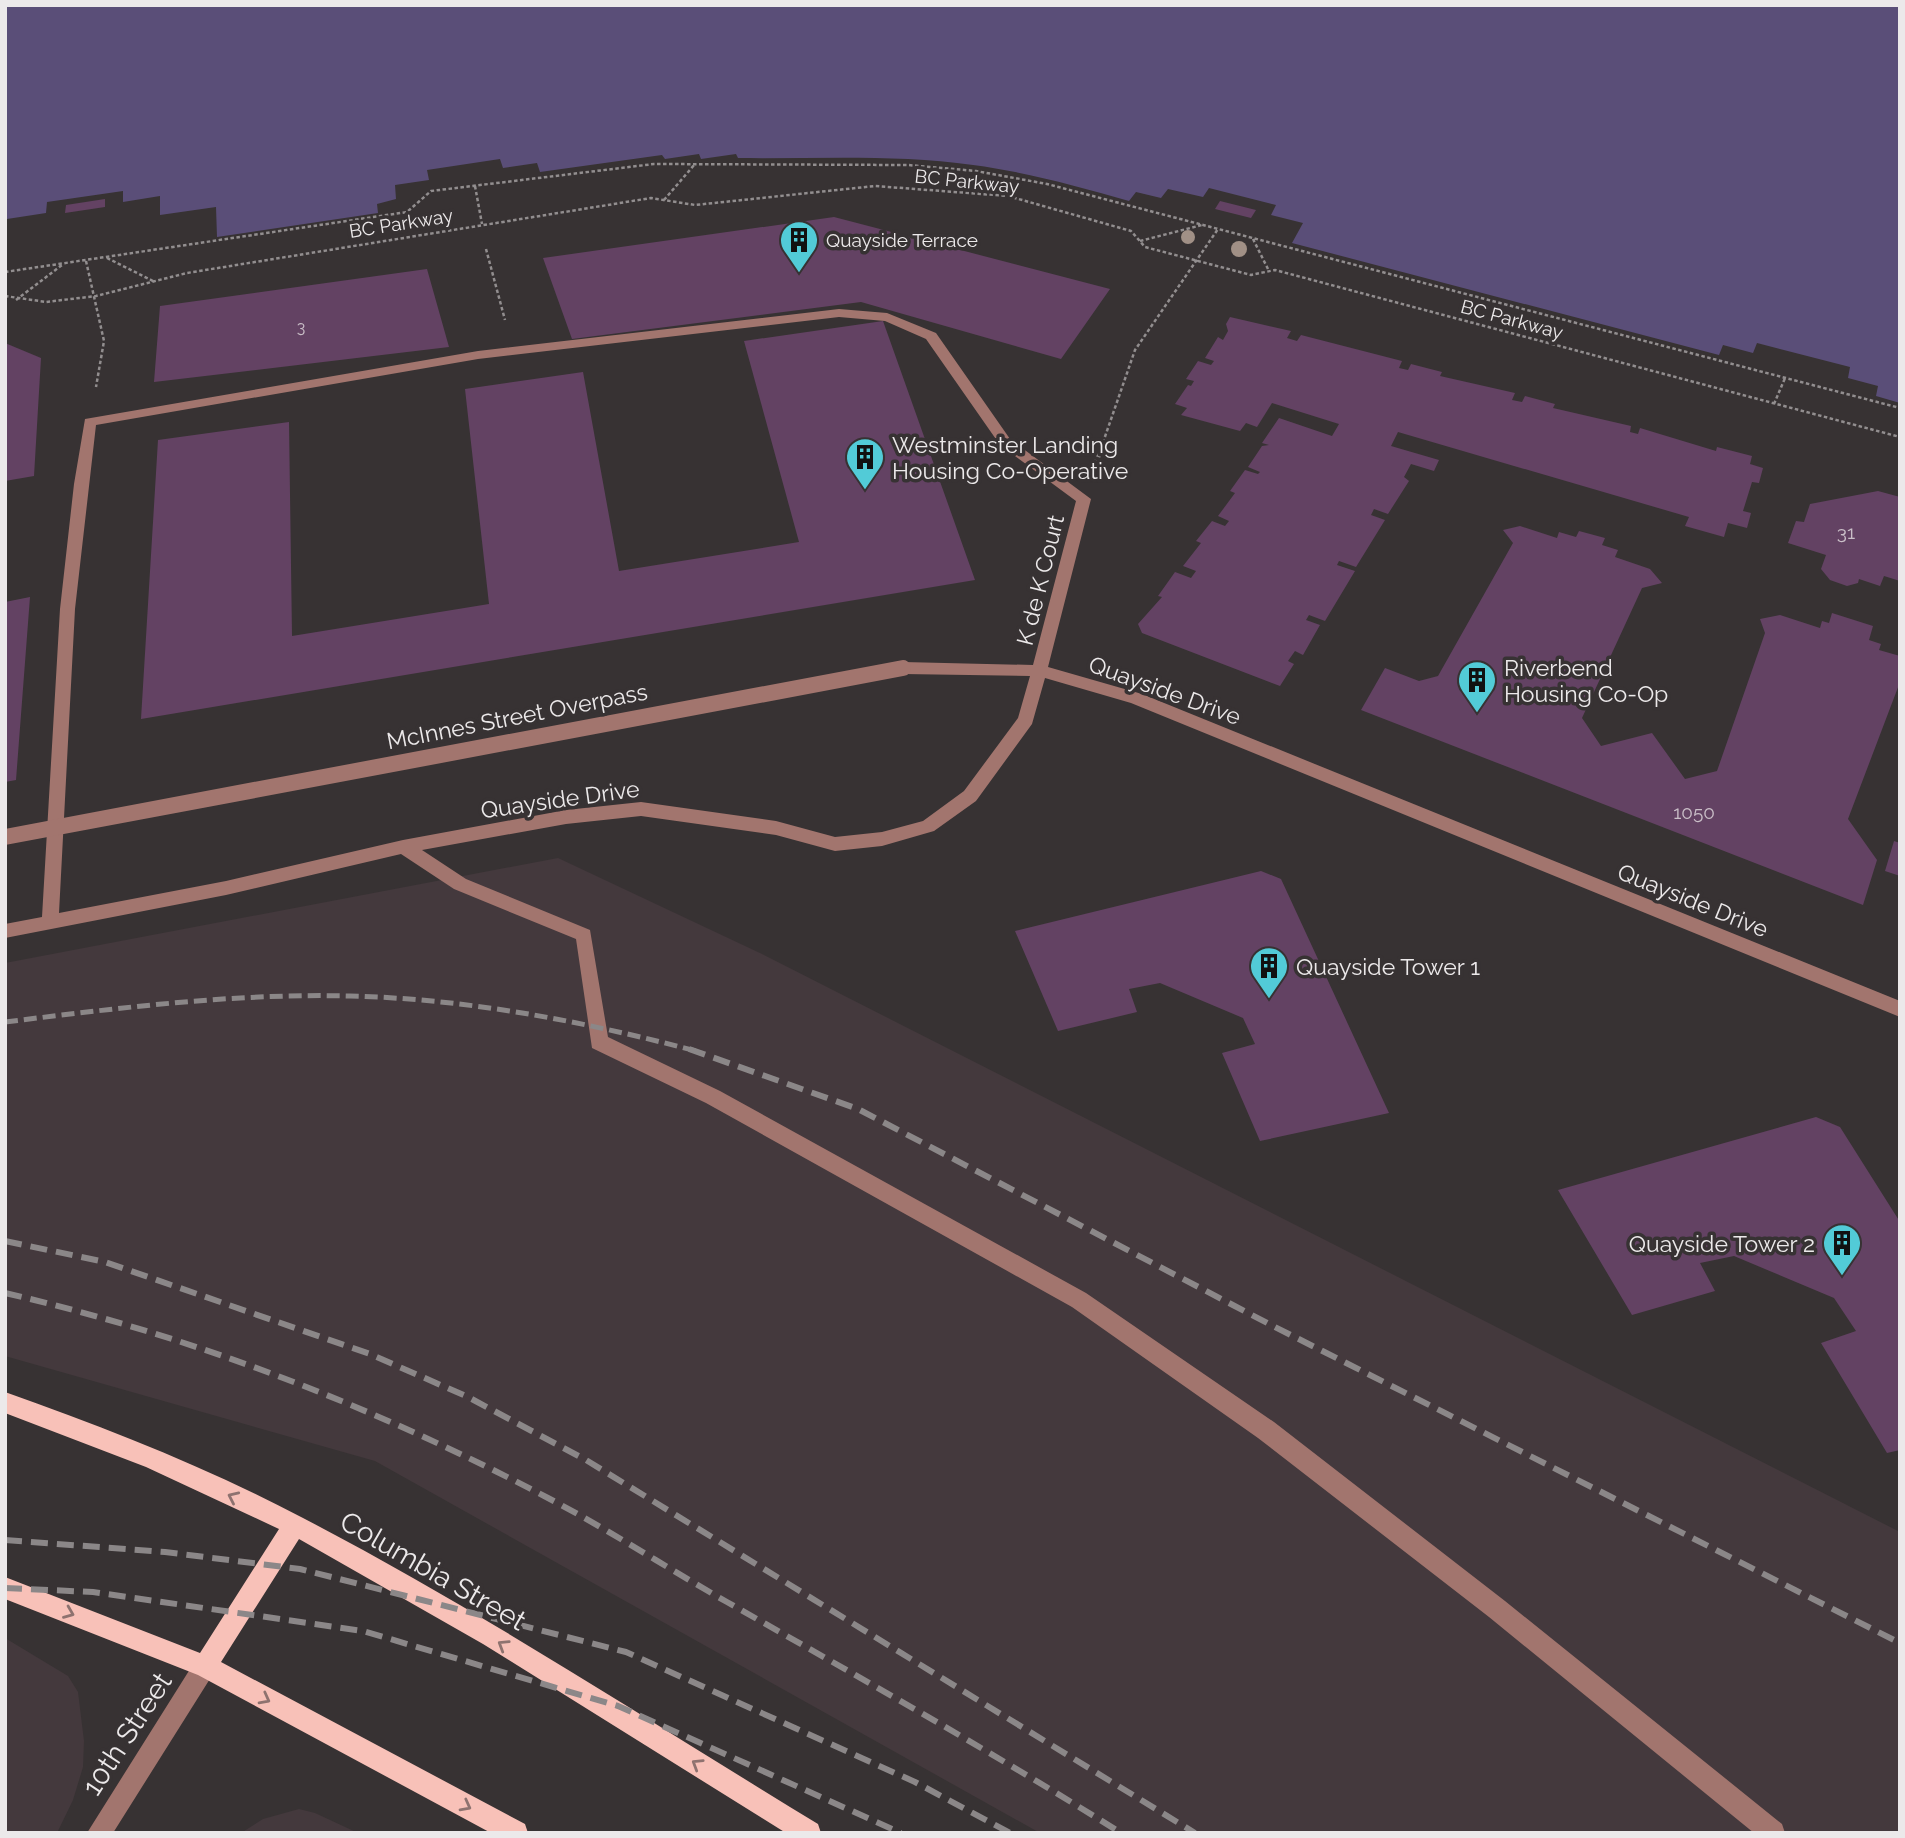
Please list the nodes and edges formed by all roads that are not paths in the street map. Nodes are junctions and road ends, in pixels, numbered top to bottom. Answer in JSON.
{"nodes":[{"id":1,"x":1040,"y":671,"type":"junction"},
{"id":2,"x":5,"y":837,"type":"edge"},
{"id":3,"x":403,"y":847,"type":"junction"},
{"id":4,"x":50,"y":923,"type":"junction"},
{"id":5,"x":5,"y":931,"type":"edge"},
{"id":6,"x":1900,"y":1009,"type":"edge"},
{"id":7,"x":5,"y":1402,"type":"edge"},
{"id":8,"x":295,"y":1525,"type":"junction"},
{"id":9,"x":5,"y":1588,"type":"edge"},
{"id":10,"x":205,"y":1666,"type":"junction"},
{"id":11,"x":99,"y":1833,"type":"edge"},
{"id":12,"x":516,"y":1833,"type":"edge"},
{"id":13,"x":808,"y":1833,"type":"edge"},
{"id":14,"x":1773,"y":1833,"type":"edge"}],
"edges":[{"from":1,"to":2,"type":"street","name":"McInnes Street Overpass","bridge":true},
{"from":1,"to":3,"type":"street","name":"Quayside Drive"},
{"from":1,"to":4,"type":"street","name":"K de K Court"},
{"from":1,"to":6,"type":"street","name":"Quayside Drive"},
{"from":3,"to":4,"type":"street","name":"Quayside Drive"},
{"from":3,"to":14,"type":"street"},
{"from":4,"to":5,"type":"street","name":"Quayside Drive"},
{"from":8,"to":7,"type":"main road","name":"Columbia Street","one_way":true},
{"from":8,"to":10,"type":"main road"},
{"from":13,"to":8,"type":"main road","name":"Columbia Street","one_way":true},
{"from":9,"to":10,"type":"main road","one_way":true},
{"from":10,"to":11,"type":"street","name":"10th Street"},
{"from":10,"to":12,"type":"main road","one_way":true}]}
